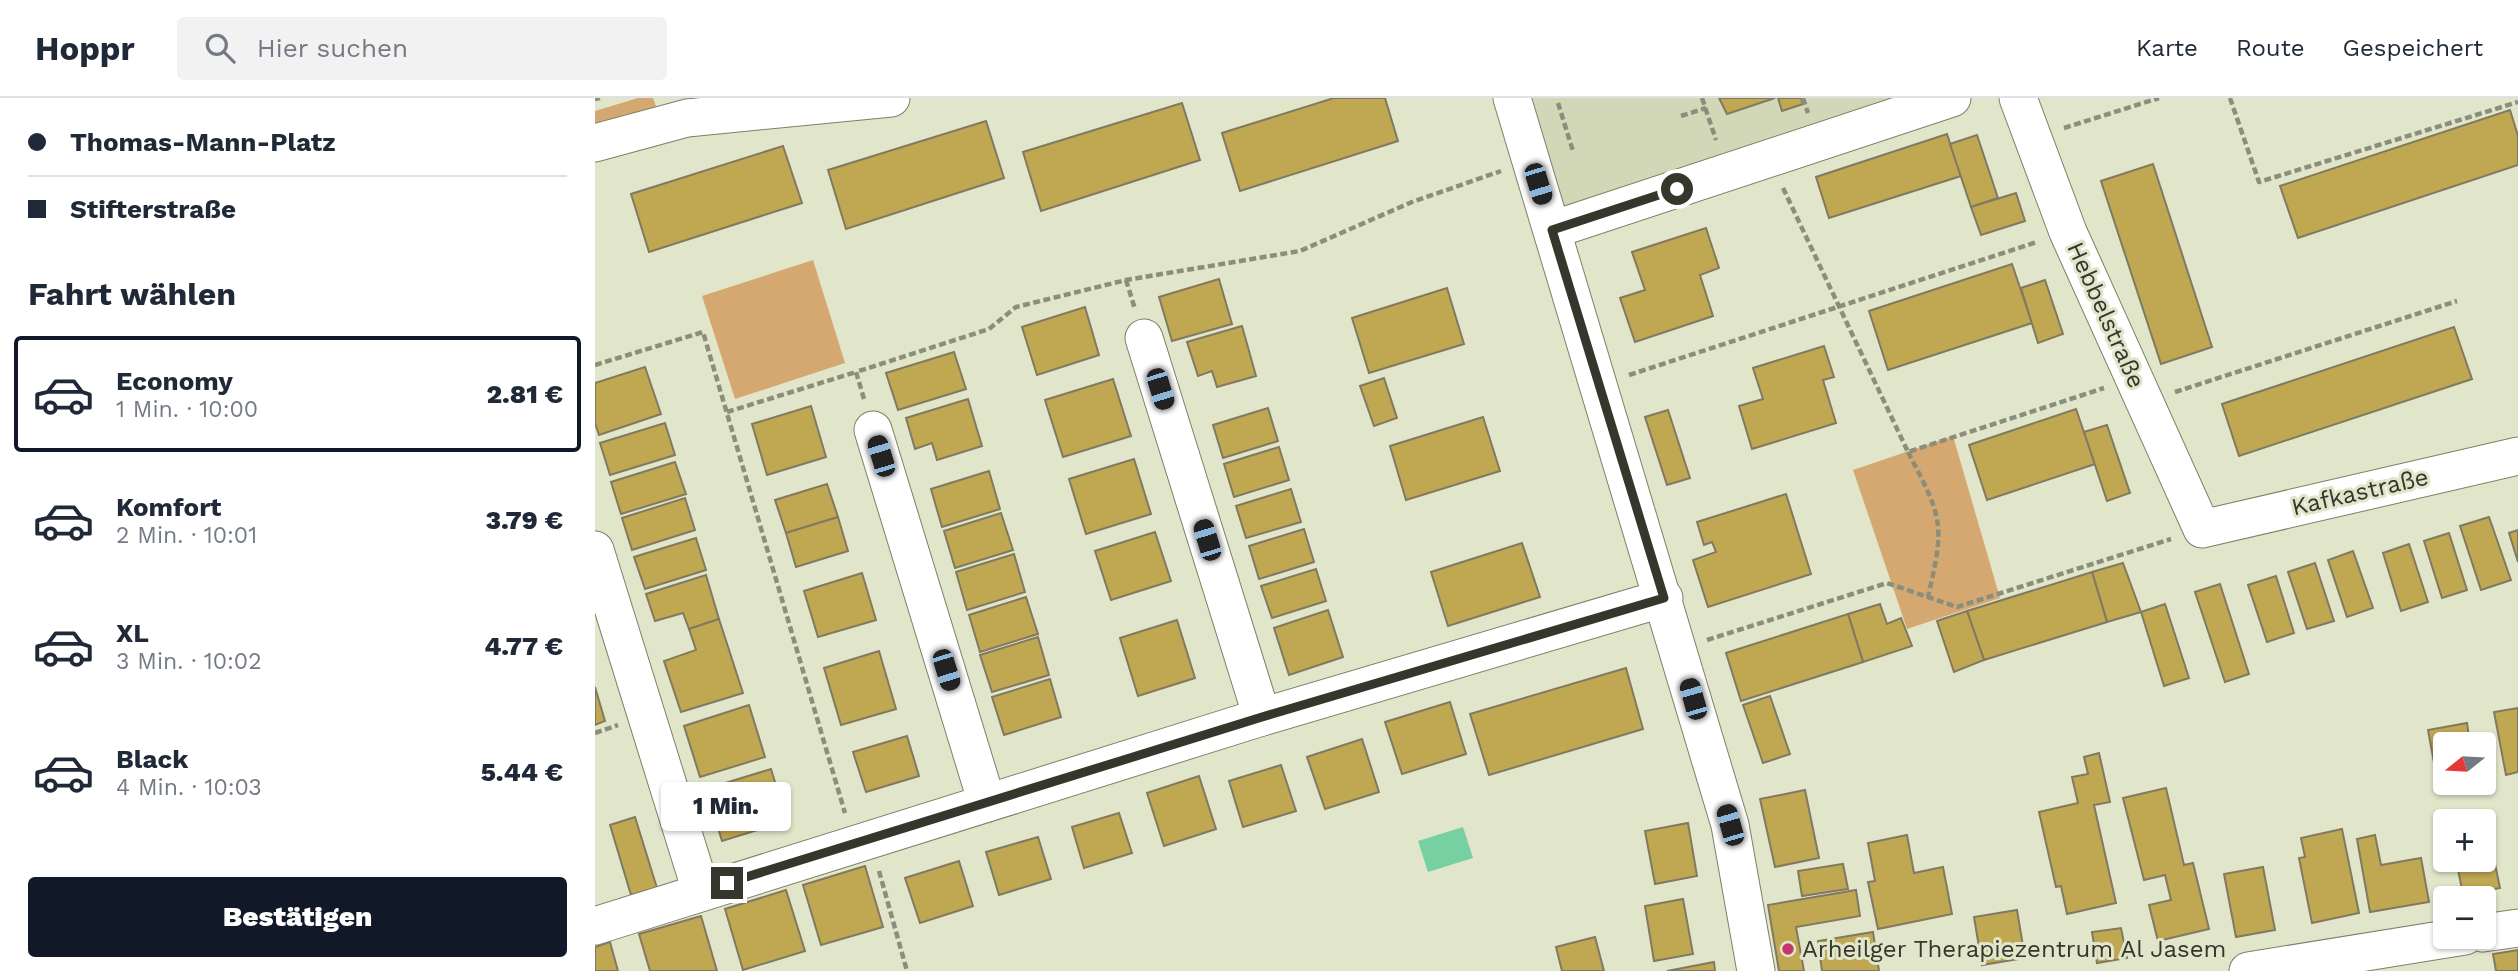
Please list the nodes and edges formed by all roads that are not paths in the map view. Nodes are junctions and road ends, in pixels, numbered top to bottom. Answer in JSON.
{"nodes":[{"id":1,"x":891,"y":98,"type":"edge"},
{"id":2,"x":1513,"y":98,"type":"edge"},
{"id":3,"x":1952,"y":98,"type":"edge"},
{"id":4,"x":2018,"y":98,"type":"edge"},
{"id":5,"x":684,"y":108,"type":"edge"},
{"id":6,"x":595,"y":143,"type":"edge"},
{"id":7,"x":1552,"y":230,"type":"junction"},
{"id":8,"x":1144,"y":338,"type":"dead end"},
{"id":9,"x":873,"y":430,"type":"road end"},
{"id":10,"x":2518,"y":456,"type":"edge"},
{"id":11,"x":2202,"y":529,"type":"joint"},
{"id":12,"x":595,"y":550,"type":"edge"},
{"id":13,"x":1664,"y":598,"type":"junction"},
{"id":14,"x":1262,"y":717,"type":"junction"},
{"id":15,"x":987,"y":803,"type":"junction"},
{"id":16,"x":701,"y":891,"type":"junction"},
{"id":17,"x":595,"y":926,"type":"edge"},
{"id":18,"x":2518,"y":928,"type":"edge"},
{"id":19,"x":2496,"y":931,"type":"edge"},
{"id":20,"x":2433,"y":941,"type":"edge"},
{"id":21,"x":1756,"y":971,"type":"edge"},
{"id":22,"x":2248,"y":971,"type":"edge"}],
"edges":[{"from":1,"to":5,"type":"street"},
{"from":2,"to":7,"type":"street"},
{"from":3,"to":7,"type":"street"},
{"from":4,"to":11,"type":"street","name":"Hebbelstraße"},
{"from":5,"to":6,"type":"street"},
{"from":7,"to":13,"type":"street"},
{"from":8,"to":14,"type":"street"},
{"from":9,"to":15,"type":"street"},
{"from":10,"to":11,"type":"street","name":"Kafkastraße"},
{"from":12,"to":16,"type":"street"},
{"from":13,"to":14,"type":"street"},
{"from":13,"to":21,"type":"street"},
{"from":14,"to":15,"type":"street"},
{"from":15,"to":16,"type":"street"},
{"from":16,"to":17,"type":"street"},
{"from":18,"to":19,"type":"street"},
{"from":20,"to":22,"type":"street"}]}
